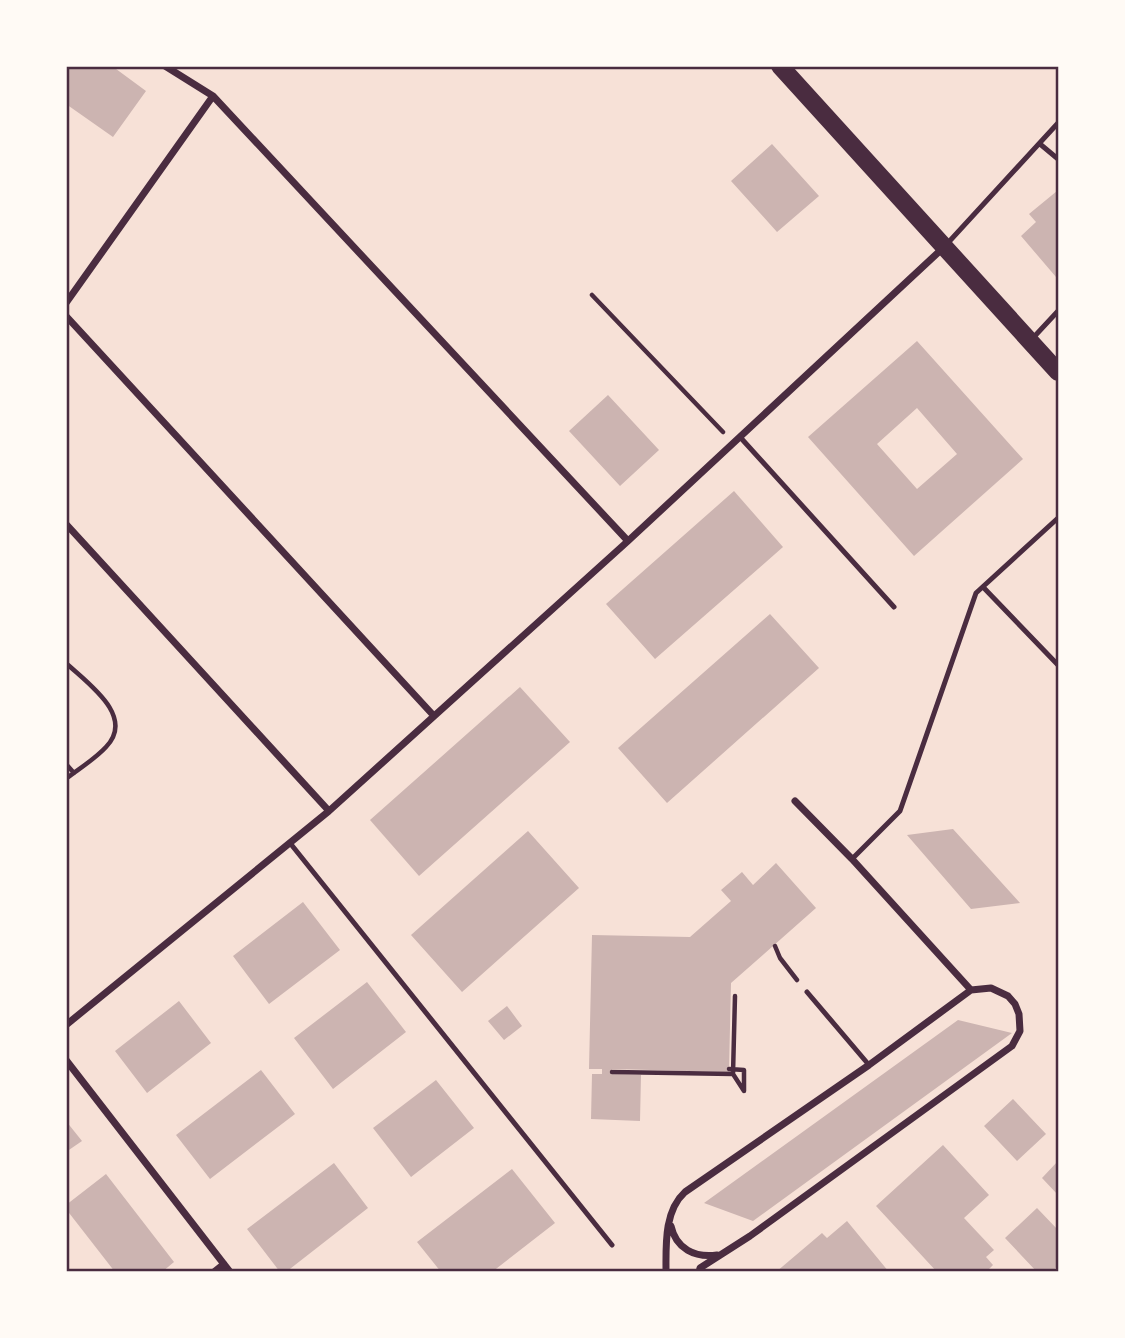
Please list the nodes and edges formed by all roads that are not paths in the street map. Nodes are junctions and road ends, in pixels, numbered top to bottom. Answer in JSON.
{"nodes":[{"id":1,"x":165,"y":66,"type":"edge"},
{"id":2,"x":780,"y":66,"type":"edge"},
{"id":3,"x":213,"y":96,"type":"junction"},
{"id":4,"x":1059,"y":123,"type":"edge"},
{"id":5,"x":1040,"y":144,"type":"junction"},
{"id":6,"x":1059,"y":159,"type":"edge"},
{"id":7,"x":944,"y":247,"type":"junction"},
{"id":8,"x":66,"y":303,"type":"edge"},
{"id":9,"x":1059,"y":311,"type":"edge"},
{"id":10,"x":66,"y":316,"type":"edge"},
{"id":11,"x":1030,"y":341,"type":"junction"},
{"id":12,"x":1058,"y":370,"type":"edge"},
{"id":13,"x":740,"y":437,"type":"junction"},
{"id":14,"x":1059,"y":518,"type":"edge"},
{"id":15,"x":66,"y":524,"type":"edge"},
{"id":16,"x":628,"y":541,"type":"junction"},
{"id":17,"x":983,"y":586,"type":"junction"},
{"id":18,"x":894,"y":607,"type":"dead end"},
{"id":19,"x":1059,"y":665,"type":"edge"},
{"id":20,"x":433,"y":716,"type":"junction"},
{"id":21,"x":795,"y":801,"type":"dead end"},
{"id":22,"x":329,"y":811,"type":"junction"},
{"id":23,"x":290,"y":843,"type":"junction"},
{"id":24,"x":852,"y":859,"type":"junction"},
{"id":25,"x":971,"y":990,"type":"junction"},
{"id":26,"x":807,"y":992,"type":"road end"},
{"id":27,"x":66,"y":1025,"type":"edge"},
{"id":28,"x":66,"y":1060,"type":"edge"},
{"id":29,"x":869,"y":1065,"type":"junction"},
{"id":30,"x":671,"y":1218,"type":"junction"},
{"id":31,"x":612,"y":1245,"type":"dead end"},
{"id":32,"x":726,"y":1251,"type":"junction"},
{"id":33,"x":224,"y":1264,"type":"junction"},
{"id":34,"x":214,"y":1272,"type":"edge"},
{"id":35,"x":230,"y":1272,"type":"edge"},
{"id":36,"x":666,"y":1272,"type":"edge"},
{"id":37,"x":699,"y":1272,"type":"edge"}],
"edges":[{"from":1,"to":3,"type":"street"},
{"from":2,"to":7,"type":"main road"},
{"from":3,"to":8,"type":"street"},
{"from":3,"to":16,"type":"street"},
{"from":4,"to":5,"type":"lane"},
{"from":5,"to":6,"type":"lane"},
{"from":5,"to":7,"type":"lane"},
{"from":7,"to":11,"type":"main road"},
{"from":7,"to":13,"type":"street"},
{"from":9,"to":11,"type":"lane"},
{"from":10,"to":20,"type":"street"},
{"from":11,"to":12,"type":"main road"},
{"from":13,"to":16,"type":"street"},
{"from":13,"to":18,"type":"lane"},
{"from":14,"to":17,"type":"lane"},
{"from":15,"to":22,"type":"street"},
{"from":16,"to":20,"type":"street"},
{"from":17,"to":19,"type":"lane"},
{"from":17,"to":24,"type":"lane"},
{"from":20,"to":22,"type":"street"},
{"from":21,"to":24,"type":"street"},
{"from":22,"to":23,"type":"street"},
{"from":23,"to":27,"type":"street"},
{"from":23,"to":31,"type":"lane"},
{"from":24,"to":25,"type":"street"},
{"from":25,"to":29,"type":"street"},
{"from":25,"to":32,"type":"street"},
{"from":26,"to":29,"type":"lane"},
{"from":28,"to":33,"type":"street"},
{"from":29,"to":30,"type":"street"},
{"from":30,"to":32,"type":"street"},
{"from":30,"to":36,"type":"street"},
{"from":32,"to":37,"type":"street"},
{"from":33,"to":34,"type":"street"},
{"from":33,"to":35,"type":"street"}]}
